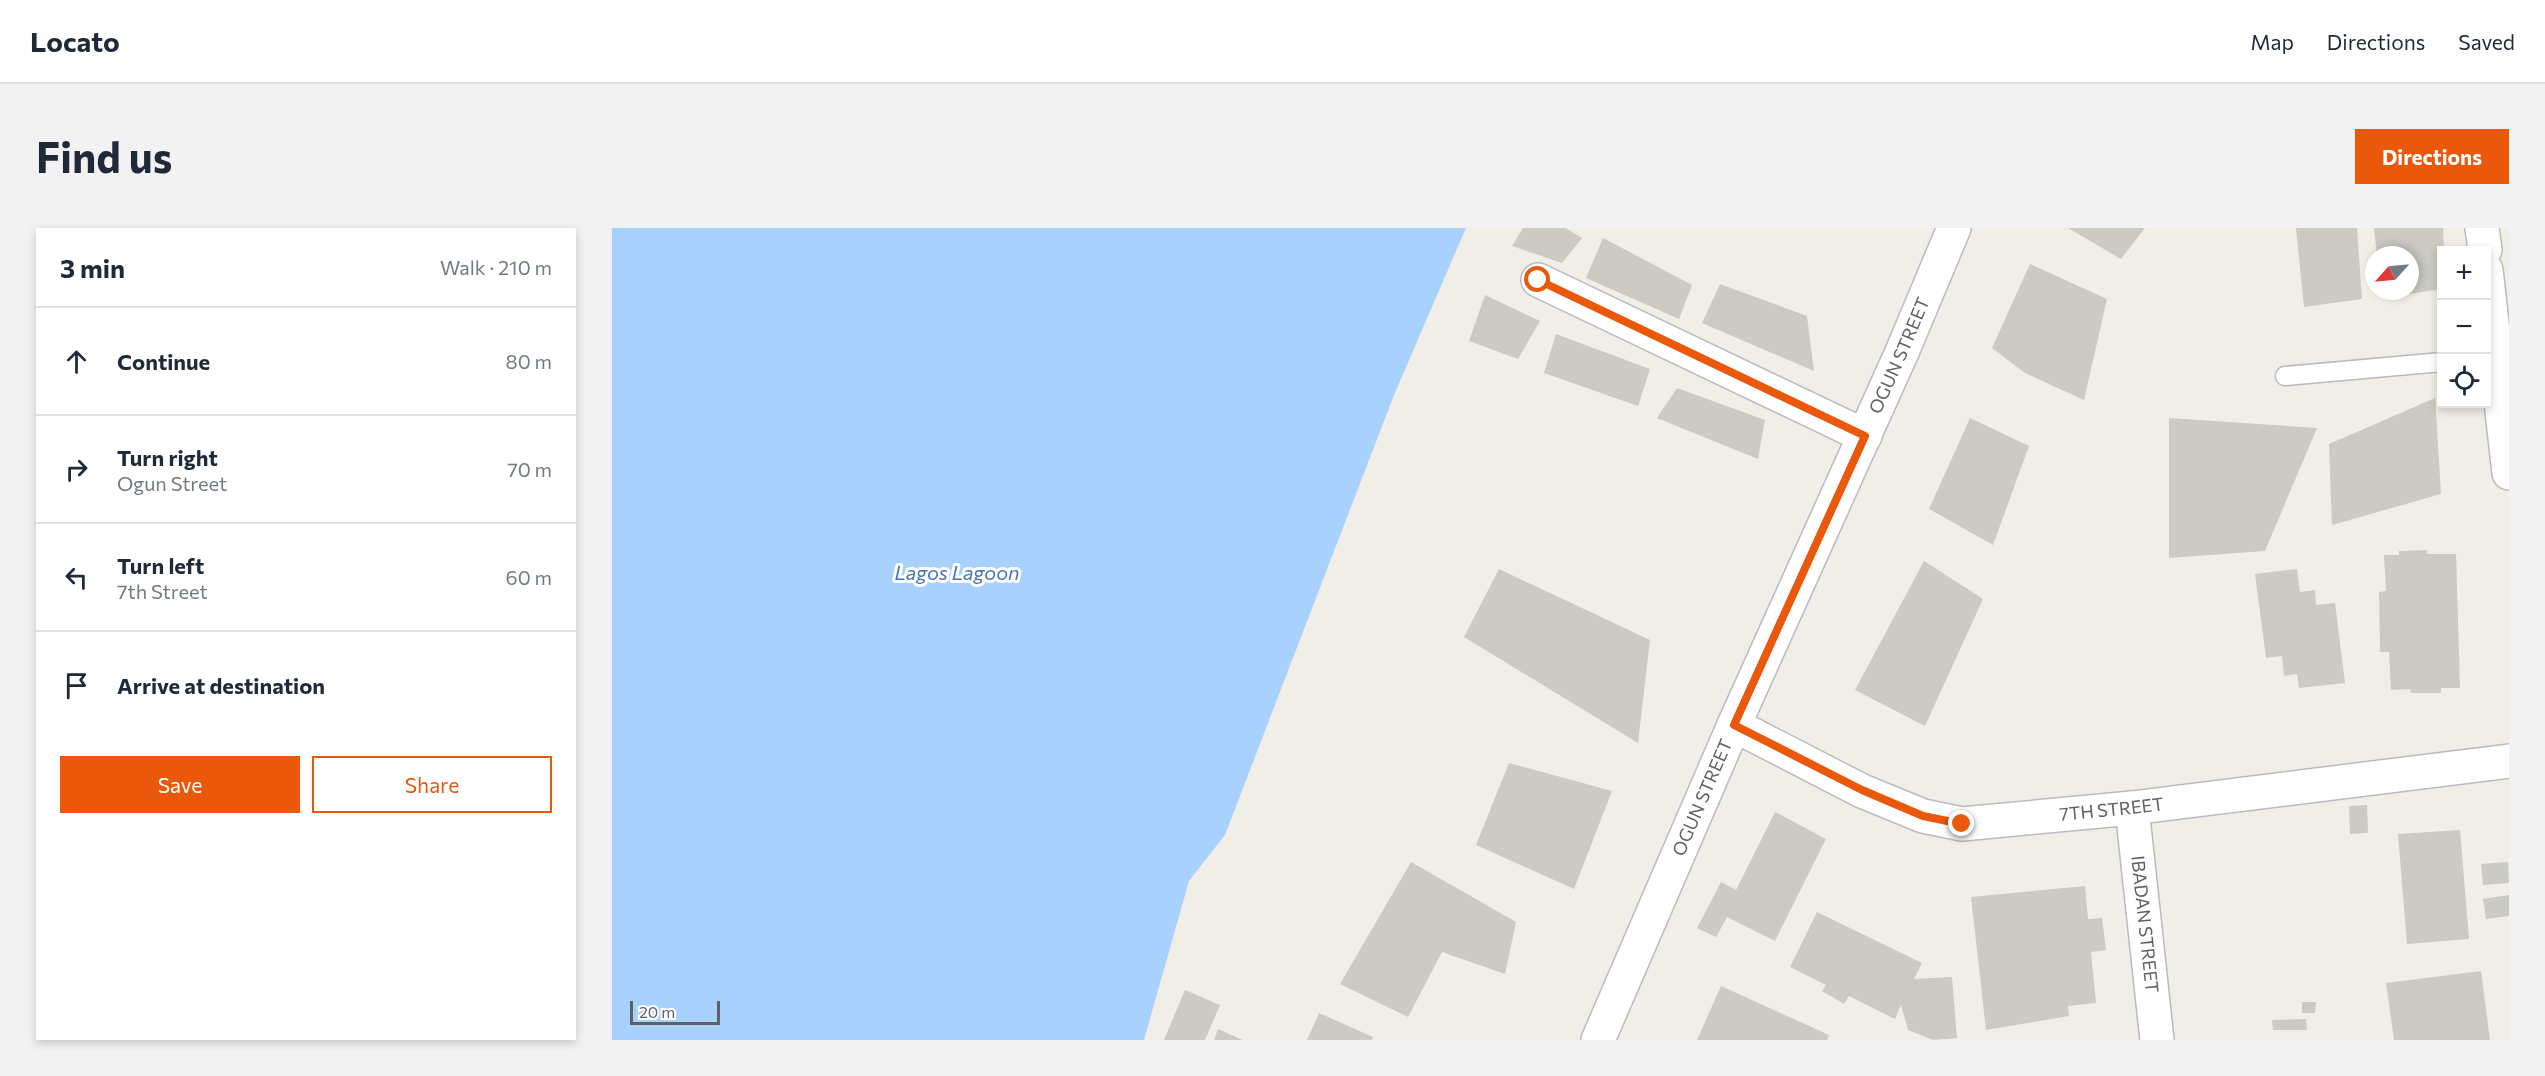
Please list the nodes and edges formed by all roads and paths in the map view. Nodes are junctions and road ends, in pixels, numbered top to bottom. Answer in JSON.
{"nodes":[{"id":1,"x":1954,"y":228,"type":"edge"},
{"id":2,"x":2482,"y":228,"type":"edge"},
{"id":3,"x":2484,"y":246,"type":"edge"},
{"id":4,"x":1538,"y":280,"type":"dead end"},
{"id":5,"x":2488,"y":300,"type":"edge"},
{"id":6,"x":2491,"y":354,"type":"edge"},
{"id":7,"x":2491,"y":357,"type":"edge"},
{"id":8,"x":2437,"y":362,"type":"edge"},
{"id":9,"x":2285,"y":376,"type":"dead end"},
{"id":10,"x":1865,"y":436,"type":"junction"},
{"id":11,"x":2509,"y":473,"type":"edge"},
{"id":12,"x":1734,"y":725,"type":"junction"},
{"id":13,"x":2509,"y":761,"type":"edge"},
{"id":14,"x":2132,"y":808,"type":"junction"},
{"id":15,"x":1598,"y":1040,"type":"edge"},
{"id":16,"x":2157,"y":1040,"type":"edge"}],
"edges":[{"from":1,"to":10,"type":"street","name":"OGUN STREET"},
{"from":2,"to":3,"type":"street"},
{"from":4,"to":10,"type":"street"},
{"from":5,"to":6,"type":"street"},
{"from":7,"to":11,"type":"street"},
{"from":8,"to":9,"type":"lane"},
{"from":10,"to":12,"type":"street","name":"OGUN STREET"},
{"from":12,"to":14,"type":"street","name":"7TH STREET"},
{"from":12,"to":15,"type":"street","name":"OGUN STREET"},
{"from":13,"to":14,"type":"street","name":"7TH STREET"},
{"from":14,"to":16,"type":"street","name":"IBADAN STREET"}]}
